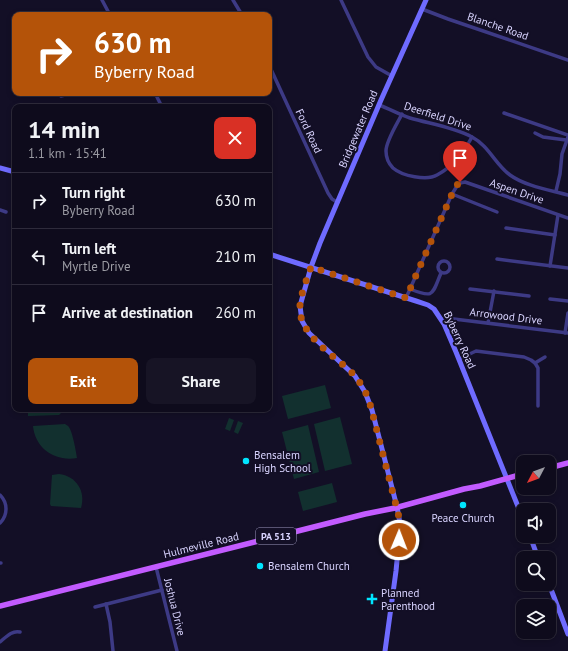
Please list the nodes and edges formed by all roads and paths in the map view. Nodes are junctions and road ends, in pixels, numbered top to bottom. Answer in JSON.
{"nodes":[{"id":1,"x":102,"y":0,"type":"edge"},
{"id":2,"x":233,"y":0,"type":"edge"},
{"id":3,"x":341,"y":0,"type":"edge"},
{"id":4,"x":426,"y":0,"type":"edge"},
{"id":5,"x":422,"y":9,"type":"junction"},
{"id":6,"x":108,"y":12,"type":"edge"},
{"id":7,"x":240,"y":12,"type":"edge"},
{"id":8,"x":568,"y":60,"type":"edge"},
{"id":9,"x":272,"y":72,"type":"edge"},
{"id":10,"x":392,"y":76,"type":"junction"},
{"id":11,"x":379,"y":105,"type":"junction"},
{"id":12,"x":504,"y":113,"type":"dead end"},
{"id":13,"x":402,"y":114,"type":"junction"},
{"id":14,"x":535,"y":133,"type":"dead end"},
{"id":15,"x":472,"y":137,"type":"junction"},
{"id":16,"x":567,"y":137,"type":"edge"},
{"id":17,"x":0,"y":168,"type":"edge"},
{"id":18,"x":12,"y":171,"type":"edge"},
{"id":19,"x":556,"y":191,"type":"junction"},
{"id":20,"x":452,"y":194,"type":"junction"},
{"id":21,"x":568,"y":194,"type":"edge"},
{"id":22,"x":337,"y":202,"type":"junction"},
{"id":23,"x":0,"y":210,"type":"edge"},
{"id":24,"x":6,"y":212,"type":"dead end"},
{"id":25,"x":497,"y":212,"type":"dead end"},
{"id":26,"x":558,"y":215,"type":"junction"},
{"id":27,"x":568,"y":218,"type":"edge"},
{"id":28,"x":506,"y":228,"type":"dead end"},
{"id":29,"x":555,"y":235,"type":"junction"},
{"id":30,"x":272,"y":255,"type":"edge"},
{"id":31,"x":497,"y":259,"type":"dead end"},
{"id":32,"x":550,"y":266,"type":"junction"},
{"id":33,"x":311,"y":267,"type":"junction"},
{"id":34,"x":568,"y":268,"type":"edge"},
{"id":35,"x":441,"y":273,"type":"dead end"},
{"id":36,"x":470,"y":288,"type":"dead end"},
{"id":37,"x":411,"y":290,"type":"junction"},
{"id":38,"x":494,"y":291,"type":"junction"},
{"id":39,"x":530,"y":296,"type":"dead end"},
{"id":40,"x":406,"y":298,"type":"junction"},
{"id":41,"x":550,"y":299,"type":"dead end"},
{"id":42,"x":568,"y":301,"type":"edge"},
{"id":43,"x":568,"y":313,"type":"edge"},
{"id":44,"x":441,"y":319,"type":"junction"},
{"id":45,"x":488,"y":323,"type":"junction"},
{"id":46,"x":566,"y":333,"type":"edge"},
{"id":47,"x":544,"y":357,"type":"dead end"},
{"id":48,"x":459,"y":359,"type":"junction"},
{"id":49,"x":535,"y":363,"type":"junction"},
{"id":50,"x":538,"y":406,"type":"dead end"},
{"id":51,"x":568,"y":463,"type":"edge"},
{"id":52,"x":556,"y":466,"type":"edge"},
{"id":53,"x":516,"y":476,"type":"edge"},
{"id":54,"x":507,"y":479,"type":"junction"},
{"id":55,"x":0,"y":495,"type":"edge"},
{"id":56,"x":517,"y":503,"type":"edge"},
{"id":57,"x":397,"y":507,"type":"junction"},
{"id":58,"x":0,"y":523,"type":"edge"},
{"id":59,"x":156,"y":567,"type":"junction"},
{"id":60,"x":162,"y":590,"type":"junction"},
{"id":61,"x":552,"y":591,"type":"edge"},
{"id":62,"x":106,"y":604,"type":"junction"},
{"id":63,"x":0,"y":606,"type":"edge"},
{"id":64,"x":95,"y":607,"type":"dead end"},
{"id":65,"x":20,"y":632,"type":"dead end"},
{"id":66,"x":568,"y":634,"type":"edge"},
{"id":67,"x":0,"y":642,"type":"edge"},
{"id":68,"x":113,"y":651,"type":"edge"},
{"id":69,"x":177,"y":651,"type":"edge"},
{"id":70,"x":386,"y":651,"type":"edge"}],
"edges":[{"from":1,"to":6,"type":"street"},
{"from":2,"to":7,"type":"street"},
{"from":3,"to":10,"type":"street"},
{"from":4,"to":5,"type":"main road","name":"Bridgewater Road"},
{"from":5,"to":8,"type":"street","name":"Blanche Road"},
{"from":5,"to":10,"type":"main road","name":"Bridgewater Road"},
{"from":9,"to":22,"type":"street","name":"Ford Road"},
{"from":10,"to":11,"type":"main road","name":"Bridgewater Road"},
{"from":11,"to":13,"type":"street","name":"Deerfield Drive"},
{"from":11,"to":22,"type":"main road","name":"Bridgewater Road"},
{"from":12,"to":16,"type":"street"},
{"from":13,"to":15,"type":"street","name":"Deerfield Drive"},
{"from":13,"to":15,"type":"street"},
{"from":14,"to":16,"type":"street"},
{"from":15,"to":19,"type":"street","name":"Deerfield Drive"},
{"from":16,"to":19,"type":"street"},
{"from":17,"to":18,"type":"main road"},
{"from":19,"to":21,"type":"street","name":"Deerfield Drive"},
{"from":20,"to":25,"type":"street"},
{"from":20,"to":26,"type":"street","name":"Aspen Drive"},
{"from":20,"to":37,"type":"street"},
{"from":22,"to":33,"type":"main road","name":"Bridgewater Road"},
{"from":23,"to":24,"type":"street"},
{"from":26,"to":27,"type":"street","name":"Aspen Drive"},
{"from":26,"to":29,"type":"street"},
{"from":28,"to":29,"type":"street"},
{"from":29,"to":32,"type":"street"},
{"from":30,"to":33,"type":"main road","name":"Byberry Road"},
{"from":31,"to":32,"type":"street"},
{"from":32,"to":34,"type":"street"},
{"from":33,"to":40,"type":"main road","name":"Byberry Road"},
{"from":33,"to":57,"type":"main road","name":"Bridgewater Road"},
{"from":35,"to":37,"type":"street"},
{"from":36,"to":38,"type":"street"},
{"from":37,"to":40,"type":"street"},
{"from":38,"to":39,"type":"street"},
{"from":38,"to":45,"type":"street"},
{"from":40,"to":44,"type":"main road","name":"Byberry Road"},
{"from":41,"to":42,"type":"street"},
{"from":43,"to":46,"type":"street"},
{"from":44,"to":45,"type":"street","name":"Arrowood Drive"},
{"from":44,"to":48,"type":"main road","name":"Byberry Road"},
{"from":45,"to":46,"type":"street","name":"Arrowood Drive"},
{"from":47,"to":49,"type":"street"},
{"from":48,"to":49,"type":"street"},
{"from":48,"to":54,"type":"main road","name":"Byberry Road"},
{"from":49,"to":50,"type":"street"},
{"from":51,"to":52,"type":"main road"},
{"from":53,"to":54,"type":"main road","name":"Hulmeville Road","number":"PA 513"},
{"from":54,"to":56,"type":"main road","name":"Byberry Road"},
{"from":54,"to":57,"type":"main road","name":"Hulmeville Road","number":"PA 513"},
{"from":55,"to":58,"type":"street"},
{"from":57,"to":59,"type":"main road","name":"Hulmeville Road","number":"PA 513"},
{"from":57,"to":70,"type":"main road","name":"Bridgewater Road"},
{"from":59,"to":60,"type":"street","name":"Joshua Drive"},
{"from":59,"to":63,"type":"main road","name":"Hulmeville Road","number":"PA 513"},
{"from":60,"to":62,"type":"street"},
{"from":60,"to":69,"type":"street","name":"Joshua Drive"},
{"from":61,"to":66,"type":"main road"},
{"from":62,"to":64,"type":"street"},
{"from":62,"to":68,"type":"street"},
{"from":65,"to":67,"type":"street"}]}
